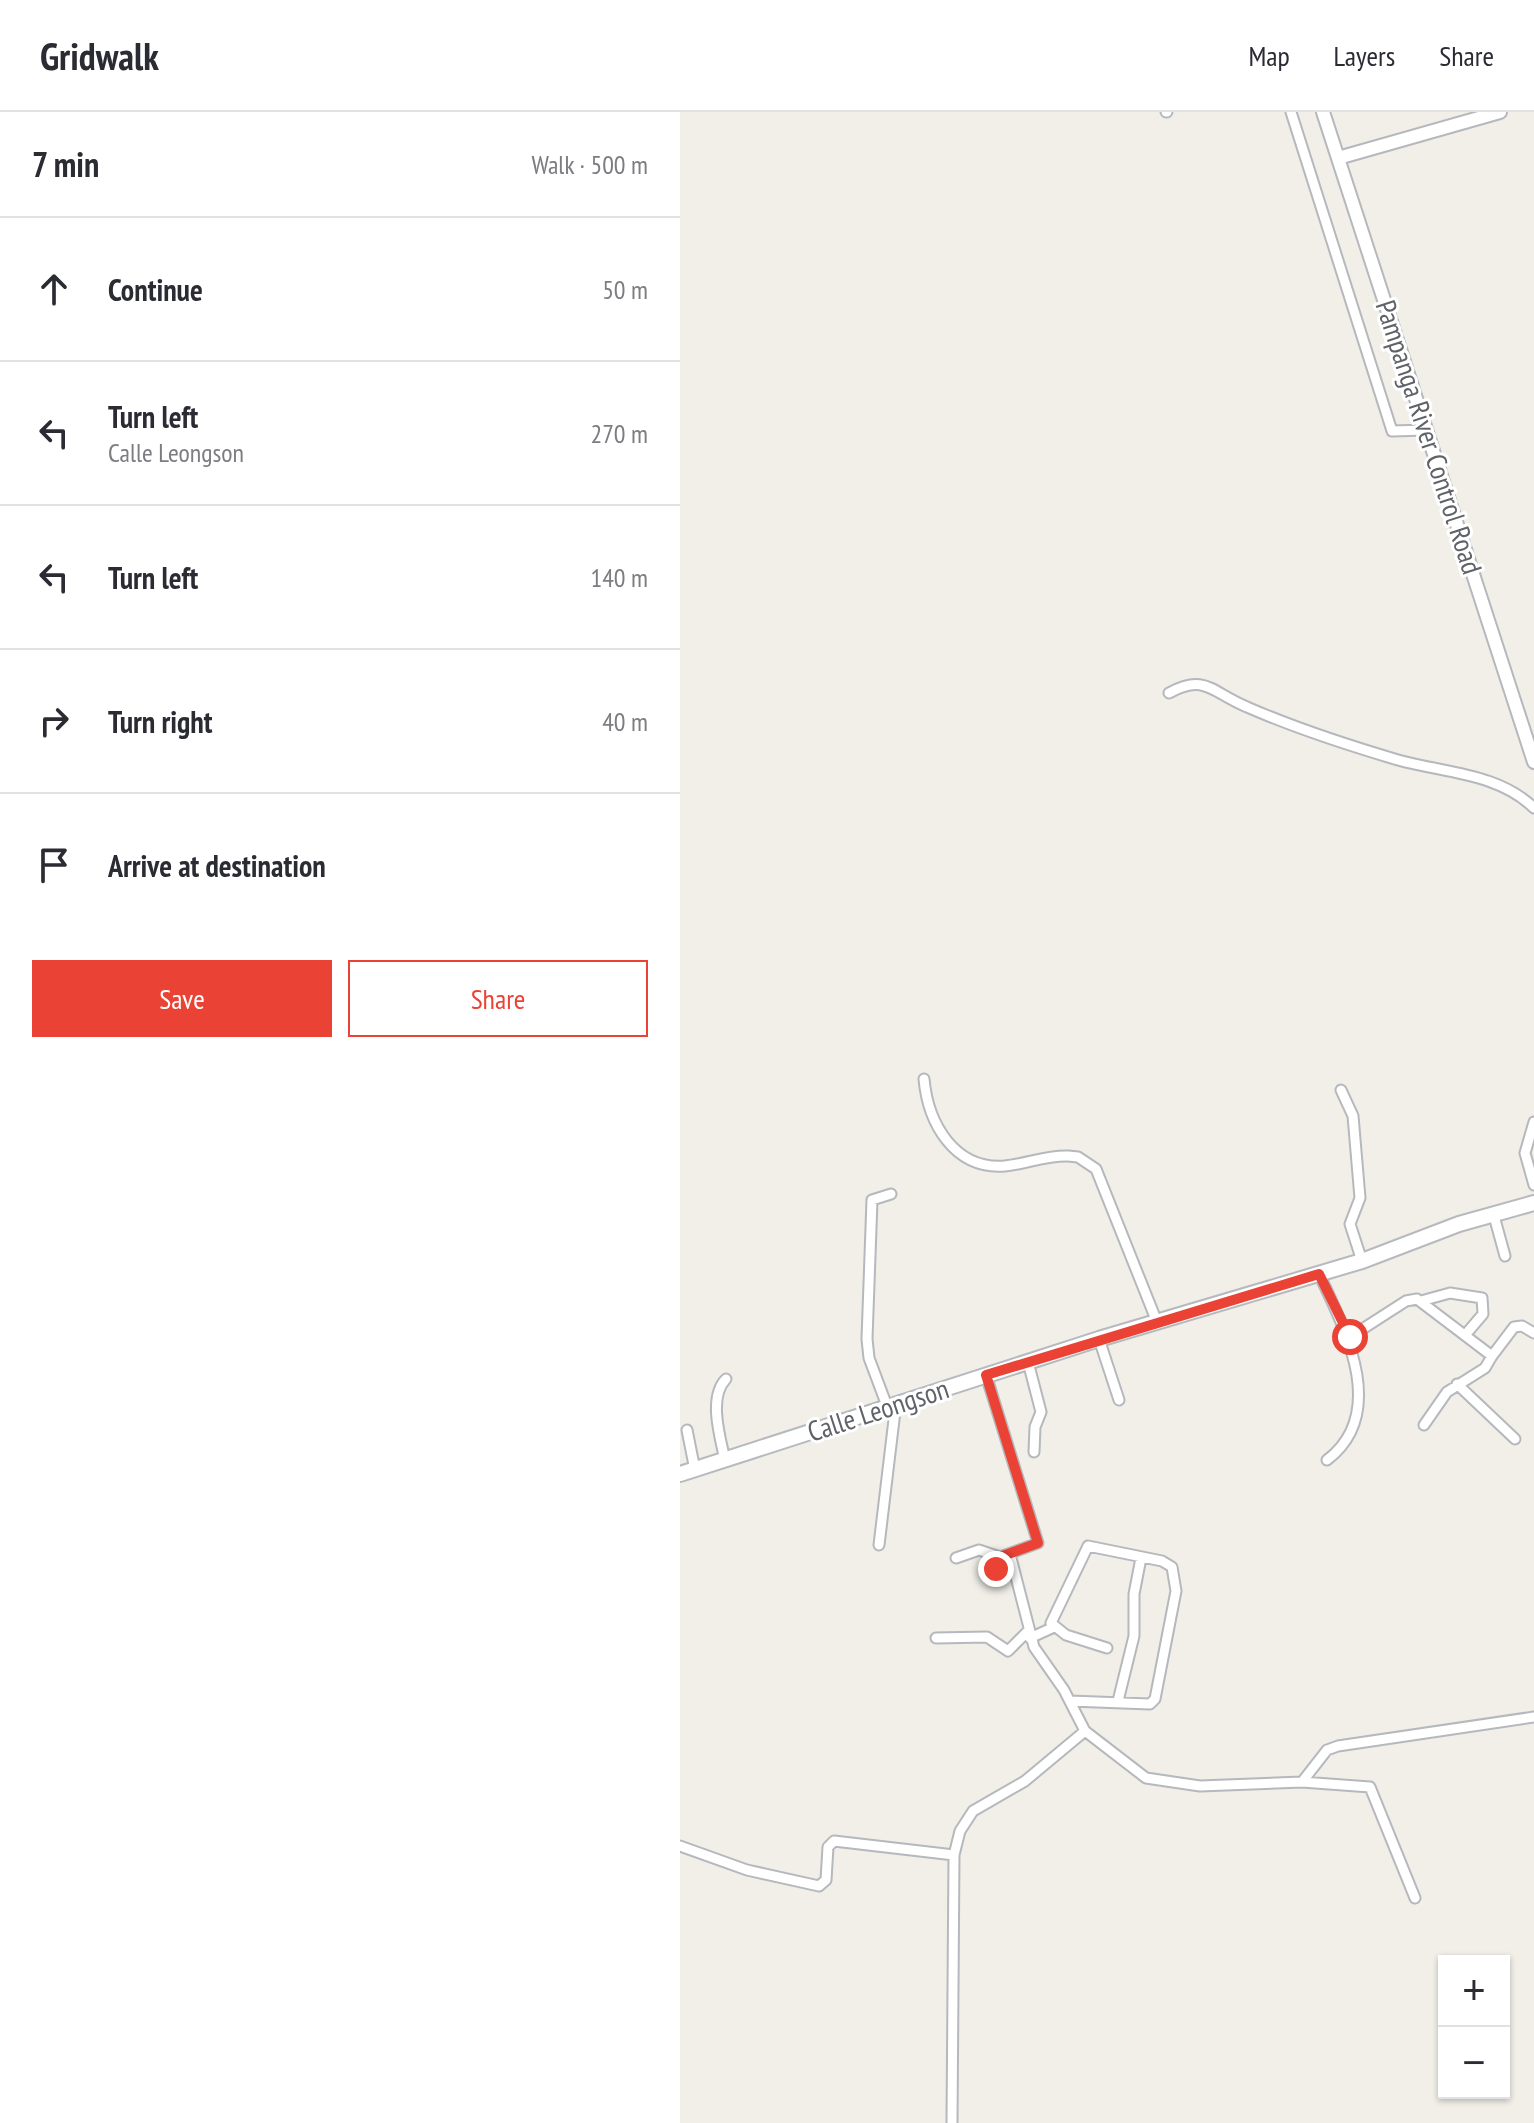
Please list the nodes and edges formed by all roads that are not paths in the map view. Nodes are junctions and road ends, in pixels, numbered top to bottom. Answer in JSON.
{"nodes":[{"id":1,"x":1291,"y":112,"type":"edge"},
{"id":2,"x":1323,"y":112,"type":"edge"},
{"id":3,"x":1500,"y":112,"type":"edge"},
{"id":4,"x":1338,"y":158,"type":"junction"},
{"id":5,"x":1426,"y":430,"type":"junction"},
{"id":6,"x":1169,"y":693,"type":"dead end"},
{"id":7,"x":1534,"y":762,"type":"edge"},
{"id":8,"x":1534,"y":808,"type":"edge"},
{"id":9,"x":924,"y":1079,"type":"dead end"},
{"id":10,"x":1341,"y":1090,"type":"dead end"},
{"id":11,"x":1534,"y":1122,"type":"edge"},
{"id":12,"x":1534,"y":1185,"type":"edge"},
{"id":13,"x":891,"y":1194,"type":"dead end"},
{"id":14,"x":1534,"y":1203,"type":"edge"},
{"id":15,"x":1494,"y":1216,"type":"junction"},
{"id":16,"x":1505,"y":1256,"type":"dead end"},
{"id":17,"x":1362,"y":1261,"type":"junction"},
{"id":18,"x":1319,"y":1274,"type":"junction"},
{"id":19,"x":1421,"y":1301,"type":"junction"},
{"id":20,"x":1157,"y":1322,"type":"junction"},
{"id":21,"x":1534,"y":1333,"type":"edge"},
{"id":22,"x":1466,"y":1334,"type":"junction"},
{"id":23,"x":1350,"y":1337,"type":"junction"},
{"id":24,"x":1099,"y":1339,"type":"junction"},
{"id":25,"x":1492,"y":1356,"type":"junction"},
{"id":26,"x":1028,"y":1362,"type":"junction"},
{"id":27,"x":986,"y":1375,"type":"junction"},
{"id":28,"x":726,"y":1379,"type":"dead end"},
{"id":29,"x":1457,"y":1384,"type":"junction"},
{"id":30,"x":1119,"y":1400,"type":"dead end"},
{"id":31,"x":891,"y":1405,"type":"junction"},
{"id":32,"x":1424,"y":1425,"type":"dead end"},
{"id":33,"x":687,"y":1430,"type":"dead end"},
{"id":34,"x":1515,"y":1439,"type":"dead end"},
{"id":35,"x":1034,"y":1452,"type":"dead end"},
{"id":36,"x":725,"y":1460,"type":"junction"},
{"id":37,"x":1327,"y":1460,"type":"dead end"},
{"id":38,"x":687,"y":1472,"type":"edge"},
{"id":39,"x":879,"y":1545,"type":"dead end"},
{"id":40,"x":1005,"y":1555,"type":"junction"},
{"id":41,"x":956,"y":1558,"type":"dead end"},
{"id":42,"x":1141,"y":1558,"type":"junction"},
{"id":43,"x":996,"y":1569,"type":"dead end"},
{"id":44,"x":1054,"y":1627,"type":"junction"},
{"id":45,"x":1029,"y":1634,"type":"junction"},
{"id":46,"x":936,"y":1638,"type":"dead end"},
{"id":47,"x":1107,"y":1648,"type":"dead end"},
{"id":48,"x":1070,"y":1701,"type":"junction"},
{"id":49,"x":1118,"y":1701,"type":"junction"},
{"id":50,"x":1534,"y":1717,"type":"edge"},
{"id":51,"x":1085,"y":1731,"type":"junction"},
{"id":52,"x":1302,"y":1782,"type":"junction"},
{"id":53,"x":680,"y":1846,"type":"edge"},
{"id":54,"x":954,"y":1855,"type":"junction"},
{"id":55,"x":1415,"y":1898,"type":"dead end"},
{"id":56,"x":952,"y":2123,"type":"edge"}],
"edges":[{"from":1,"to":5,"type":"street"},
{"from":2,"to":4,"type":"street","name":"Pampanga River Control Road"},
{"from":3,"to":4,"type":"street"},
{"from":4,"to":5,"type":"street","name":"Pampanga River Control Road"},
{"from":5,"to":7,"type":"street","name":"Pampanga River Control Road"},
{"from":6,"to":8,"type":"street"},
{"from":9,"to":20,"type":"street"},
{"from":10,"to":17,"type":"street"},
{"from":11,"to":12,"type":"street"},
{"from":13,"to":31,"type":"street"},
{"from":14,"to":15,"type":"main road","name":"Calle Leongson"},
{"from":15,"to":16,"type":"street"},
{"from":15,"to":17,"type":"main road","name":"Calle Leongson"},
{"from":17,"to":18,"type":"main road","name":"Calle Leongson"},
{"from":18,"to":20,"type":"main road","name":"Calle Leongson"},
{"from":18,"to":23,"type":"street"},
{"from":19,"to":22,"type":"street"},
{"from":19,"to":22,"type":"street"},
{"from":19,"to":23,"type":"street"},
{"from":20,"to":24,"type":"main road","name":"Calle Leongson"},
{"from":21,"to":25,"type":"street"},
{"from":22,"to":25,"type":"street"},
{"from":23,"to":37,"type":"street"},
{"from":24,"to":26,"type":"main road","name":"Calle Leongson"},
{"from":24,"to":30,"type":"street"},
{"from":25,"to":29,"type":"street"},
{"from":26,"to":27,"type":"main road","name":"Calle Leongson"},
{"from":26,"to":35,"type":"street"},
{"from":27,"to":31,"type":"main road","name":"Calle Leongson"},
{"from":27,"to":40,"type":"street"},
{"from":28,"to":36,"type":"street"},
{"from":29,"to":32,"type":"street"},
{"from":29,"to":34,"type":"street"},
{"from":31,"to":36,"type":"main road","name":"Calle Leongson"},
{"from":31,"to":39,"type":"street"},
{"from":33,"to":38,"type":"street"},
{"from":36,"to":38,"type":"main road","name":"Calle Leongson"},
{"from":40,"to":41,"type":"street"},
{"from":40,"to":43,"type":"street"},
{"from":40,"to":45,"type":"street"},
{"from":42,"to":44,"type":"street"},
{"from":42,"to":49,"type":"street"},
{"from":42,"to":49,"type":"street"},
{"from":44,"to":45,"type":"street"},
{"from":44,"to":47,"type":"street"},
{"from":45,"to":46,"type":"street"},
{"from":45,"to":48,"type":"street"},
{"from":48,"to":49,"type":"street"},
{"from":48,"to":51,"type":"street"},
{"from":50,"to":52,"type":"street"},
{"from":51,"to":52,"type":"street"},
{"from":51,"to":54,"type":"street"},
{"from":52,"to":55,"type":"street"},
{"from":53,"to":54,"type":"street"},
{"from":54,"to":56,"type":"street"}]}
